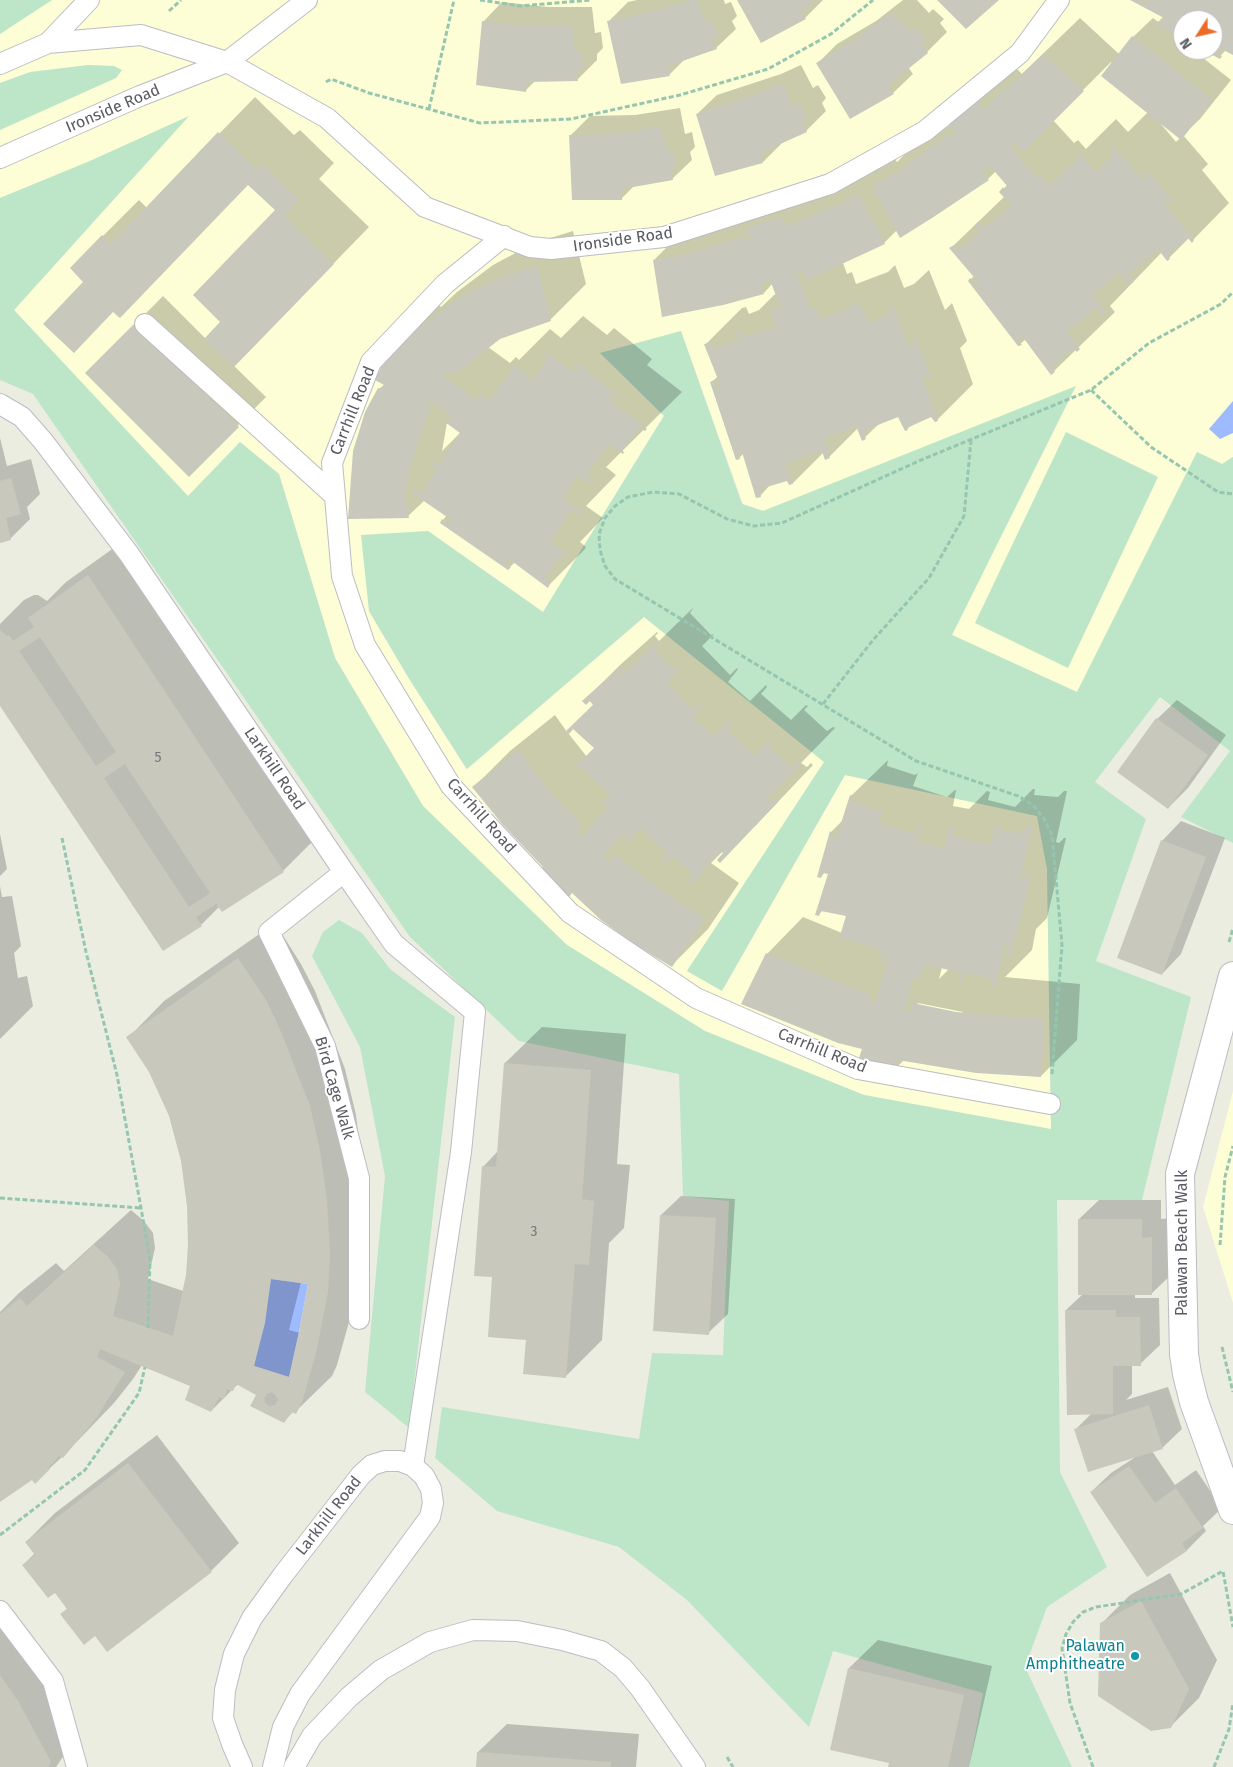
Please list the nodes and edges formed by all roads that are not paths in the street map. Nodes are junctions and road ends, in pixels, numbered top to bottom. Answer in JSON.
{"nodes":[{"id":1,"x":89,"y":0,"type":"edge"},
{"id":2,"x":307,"y":0,"type":"edge"},
{"id":3,"x":1059,"y":0,"type":"edge"},
{"id":4,"x":48,"y":43,"type":"junction"},
{"id":5,"x":226,"y":62,"type":"junction"},
{"id":6,"x":0,"y":64,"type":"edge"},
{"id":7,"x":0,"y":158,"type":"edge"},
{"id":8,"x":504,"y":236,"type":"junction"},
{"id":9,"x":145,"y":324,"type":"dead end"},
{"id":10,"x":0,"y":404,"type":"edge"},
{"id":11,"x":335,"y":496,"type":"junction"},
{"id":12,"x":344,"y":872,"type":"junction"},
{"id":13,"x":1233,"y":976,"type":"edge"},
{"id":14,"x":1050,"y":1104,"type":"road end"},
{"id":15,"x":359,"y":1319,"type":"dead end"},
{"id":16,"x":413,"y":1466,"type":"junction"},
{"id":17,"x":1233,"y":1510,"type":"edge"},
{"id":18,"x":0,"y":1611,"type":"edge"},
{"id":19,"x":76,"y":1767,"type":"edge"},
{"id":20,"x":242,"y":1767,"type":"edge"},
{"id":21,"x":273,"y":1767,"type":"edge"},
{"id":22,"x":294,"y":1767,"type":"edge"},
{"id":23,"x":695,"y":1767,"type":"edge"}],
"edges":[{"from":1,"to":4,"type":"lane","name":"Ironside Road"},
{"from":2,"to":5,"type":"lane"},
{"from":3,"to":8,"type":"lane","name":"Ironside Road"},
{"from":4,"to":5,"type":"lane","name":"Ironside Road"},
{"from":4,"to":6,"type":"lane","name":"Ironside Road"},
{"from":5,"to":7,"type":"lane","name":"Ironside Road"},
{"from":5,"to":8,"type":"lane","name":"Ironside Road"},
{"from":8,"to":11,"type":"lane","name":"Carrhill Road"},
{"from":9,"to":11,"type":"lane"},
{"from":10,"to":12,"type":"lane","name":"Larkhill Road"},
{"from":11,"to":14,"type":"lane","name":"Carrhill Road"},
{"from":12,"to":15,"type":"lane","name":"Bird Cage Walk"},
{"from":12,"to":16,"type":"lane","name":"Larkhill Road"},
{"from":13,"to":17,"type":"street","name":"Palawan Beach Walk"},
{"from":16,"to":20,"type":"lane","name":"Larkhill Road"},
{"from":16,"to":21,"type":"lane"},
{"from":18,"to":19,"type":"lane"},
{"from":22,"to":23,"type":"lane"}]}
